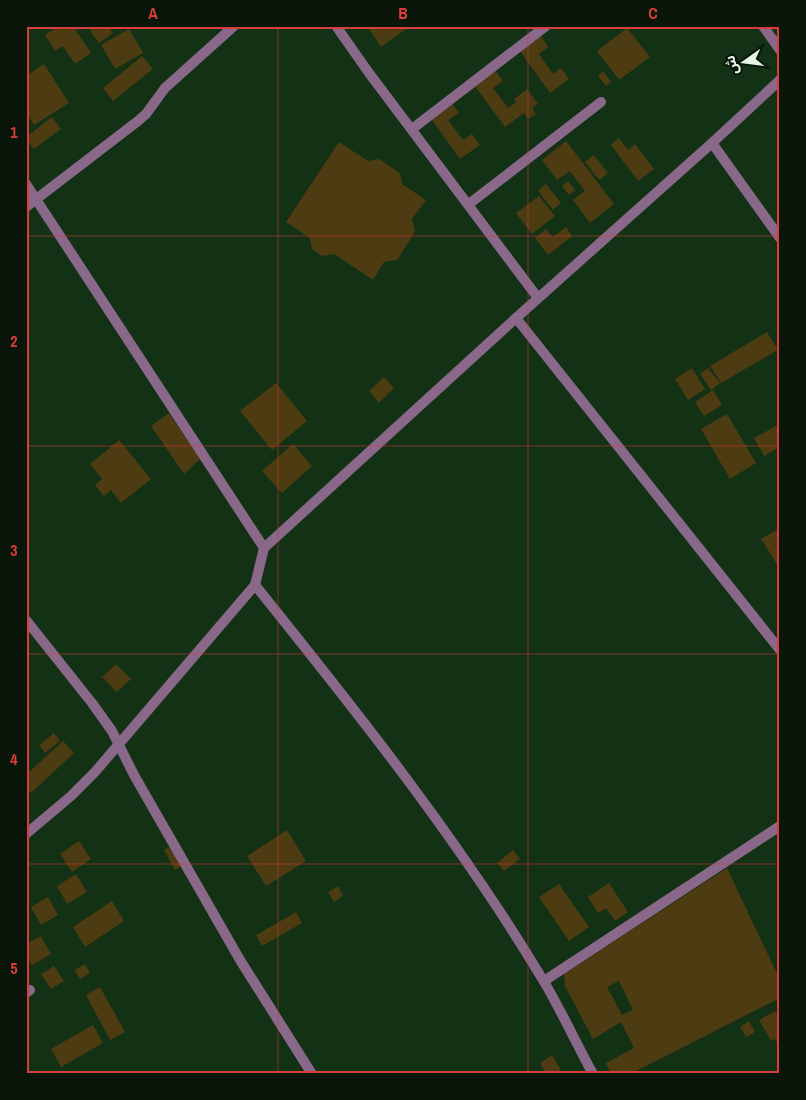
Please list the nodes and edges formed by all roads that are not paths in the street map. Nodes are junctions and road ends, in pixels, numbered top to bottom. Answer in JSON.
{"nodes":[{"id":1,"x":234,"y":26,"type":"edge"},
{"id":2,"x":336,"y":26,"type":"edge"},
{"id":3,"x":546,"y":26,"type":"edge"},
{"id":4,"x":763,"y":26,"type":"edge"},
{"id":5,"x":780,"y":50,"type":"edge"},
{"id":6,"x":780,"y":80,"type":"edge"},
{"id":7,"x":601,"y":102,"type":"dead end"},
{"id":8,"x":412,"y":130,"type":"junction"},
{"id":9,"x":712,"y":144,"type":"junction"},
{"id":10,"x":26,"y":184,"type":"edge"},
{"id":11,"x":37,"y":199,"type":"junction"},
{"id":12,"x":468,"y":204,"type":"junction"},
{"id":13,"x":26,"y":207,"type":"edge"},
{"id":14,"x":780,"y":238,"type":"edge"},
{"id":15,"x":538,"y":298,"type":"junction"},
{"id":16,"x":516,"y":318,"type":"junction"},
{"id":17,"x":264,"y":548,"type":"junction"},
{"id":18,"x":255,"y":585,"type":"junction"},
{"id":19,"x":26,"y":620,"type":"edge"},
{"id":20,"x":780,"y":650,"type":"edge"},
{"id":21,"x":119,"y":744,"type":"junction"},
{"id":22,"x":780,"y":826,"type":"edge"},
{"id":23,"x":26,"y":834,"type":"edge"},
{"id":24,"x":544,"y":981,"type":"junction"},
{"id":25,"x":312,"y":1074,"type":"edge"},
{"id":26,"x":593,"y":1074,"type":"edge"}],
"edges":[{"from":1,"to":11,"type":"street"},
{"from":2,"to":8,"type":"street"},
{"from":3,"to":8,"type":"street"},
{"from":4,"to":5,"type":"street"},
{"from":6,"to":9,"type":"street"},
{"from":7,"to":12,"type":"street"},
{"from":8,"to":12,"type":"street"},
{"from":9,"to":14,"type":"street"},
{"from":9,"to":15,"type":"street"},
{"from":10,"to":11,"type":"street"},
{"from":11,"to":13,"type":"street"},
{"from":11,"to":17,"type":"street"},
{"from":12,"to":15,"type":"street"},
{"from":15,"to":16,"type":"street"},
{"from":16,"to":17,"type":"street"},
{"from":16,"to":20,"type":"street"},
{"from":17,"to":18,"type":"street"},
{"from":18,"to":21,"type":"street"},
{"from":18,"to":24,"type":"street"},
{"from":19,"to":21,"type":"street"},
{"from":21,"to":23,"type":"street"},
{"from":21,"to":25,"type":"street"},
{"from":22,"to":24,"type":"street"},
{"from":24,"to":26,"type":"street"}]}
